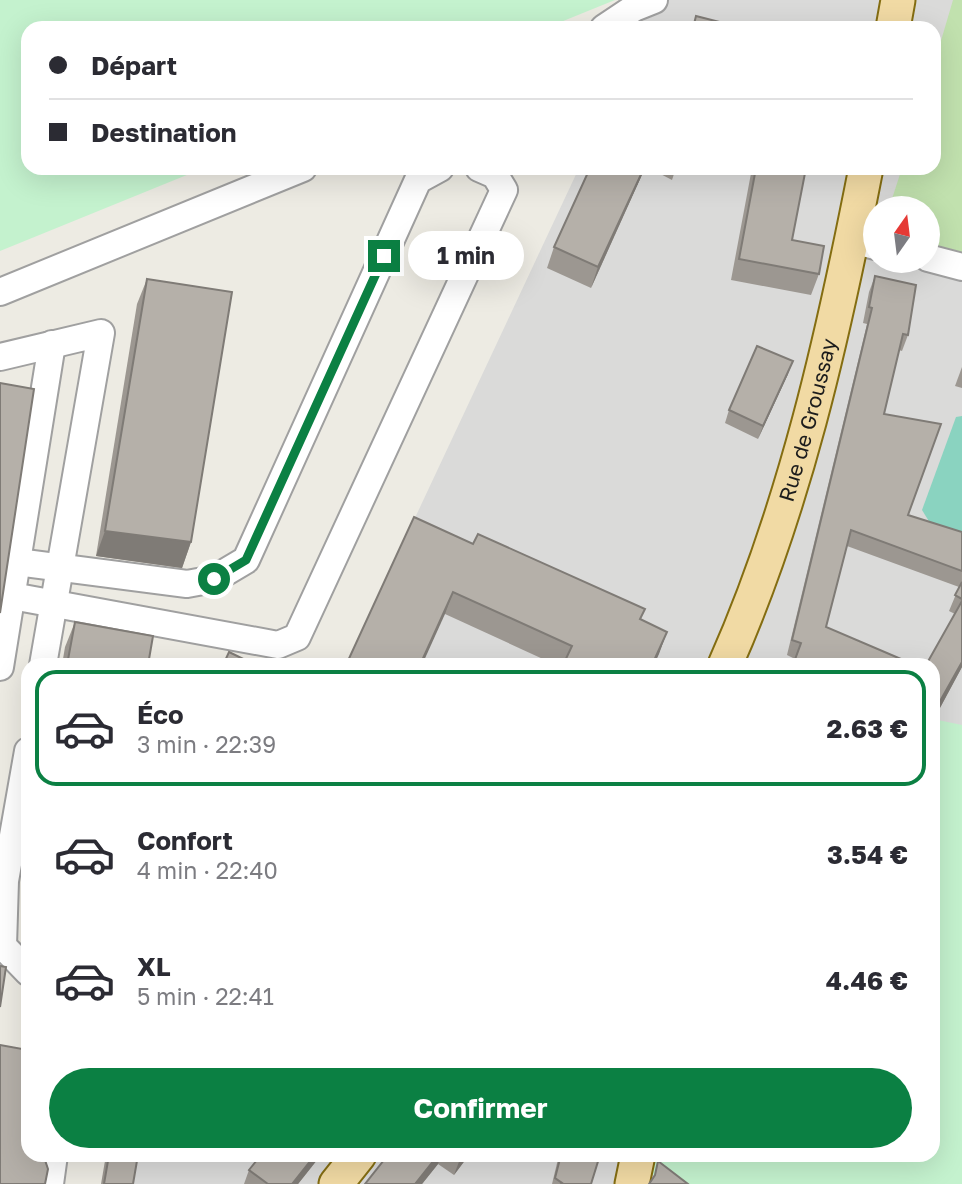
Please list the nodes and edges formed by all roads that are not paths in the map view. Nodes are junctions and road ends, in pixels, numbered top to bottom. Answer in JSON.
{"nodes":[{"id":1,"x":654,"y":0,"type":"edge"},
{"id":2,"x":898,"y":0,"type":"edge"},
{"id":3,"x":614,"y":21,"type":"edge"},
{"id":4,"x":894,"y":21,"type":"edge"},
{"id":5,"x":286,"y":175,"type":"edge"},
{"id":6,"x":427,"y":175,"type":"edge"},
{"id":7,"x":495,"y":175,"type":"edge"},
{"id":8,"x":866,"y":175,"type":"edge"},
{"id":9,"x":865,"y":196,"type":"edge"},
{"id":10,"x":863,"y":243,"type":"edge"},
{"id":11,"x":940,"y":261,"type":"edge"},
{"id":12,"x":962,"y":267,"type":"edge"},
{"id":13,"x":0,"y":292,"type":"edge"},
{"id":14,"x":52,"y":344,"type":"junction"},
{"id":15,"x":0,"y":357,"type":"edge"},
{"id":16,"x":17,"y":562,"type":"junction"},
{"id":17,"x":61,"y":566,"type":"junction"},
{"id":18,"x":12,"y":596,"type":"junction"},
{"id":19,"x":54,"y":603,"type":"junction"},
{"id":20,"x":44,"y":658,"type":"edge"},
{"id":21,"x":728,"y":658,"type":"edge"},
{"id":22,"x":0,"y":667,"type":"edge"},
{"id":23,"x":21,"y":791,"type":"edge"},
{"id":24,"x":21,"y":965,"type":"edge"},
{"id":25,"x":0,"y":974,"type":"edge"},
{"id":26,"x":21,"y":978,"type":"edge"},
{"id":27,"x":53,"y":1162,"type":"edge"},
{"id":28,"x":353,"y":1162,"type":"edge"},
{"id":29,"x":637,"y":1162,"type":"edge"},
{"id":30,"x":50,"y":1184,"type":"edge"},
{"id":31,"x":336,"y":1184,"type":"edge"},
{"id":32,"x":632,"y":1184,"type":"edge"}],
"edges":[{"from":1,"to":3,"type":"lane"},
{"from":2,"to":4,"type":"main road"},
{"from":5,"to":13,"type":"lane"},
{"from":6,"to":17,"type":"lane"},
{"from":7,"to":19,"type":"lane"},
{"from":8,"to":9,"type":"main road","name":"Rue de Groussay"},
{"from":10,"to":21,"type":"main road","name":"Rue de Groussay"},
{"from":11,"to":12,"type":"lane"},
{"from":14,"to":15,"type":"lane"},
{"from":14,"to":16,"type":"lane"},
{"from":14,"to":17,"type":"lane"},
{"from":16,"to":17,"type":"lane"},
{"from":16,"to":18,"type":"lane"},
{"from":17,"to":19,"type":"lane"},
{"from":18,"to":19,"type":"lane"},
{"from":18,"to":22,"type":"lane"},
{"from":19,"to":20,"type":"lane"},
{"from":23,"to":24,"type":"lane"},
{"from":25,"to":26,"type":"lane"},
{"from":27,"to":30,"type":"lane"},
{"from":28,"to":31,"type":"main road"},
{"from":29,"to":32,"type":"main road"}]}
